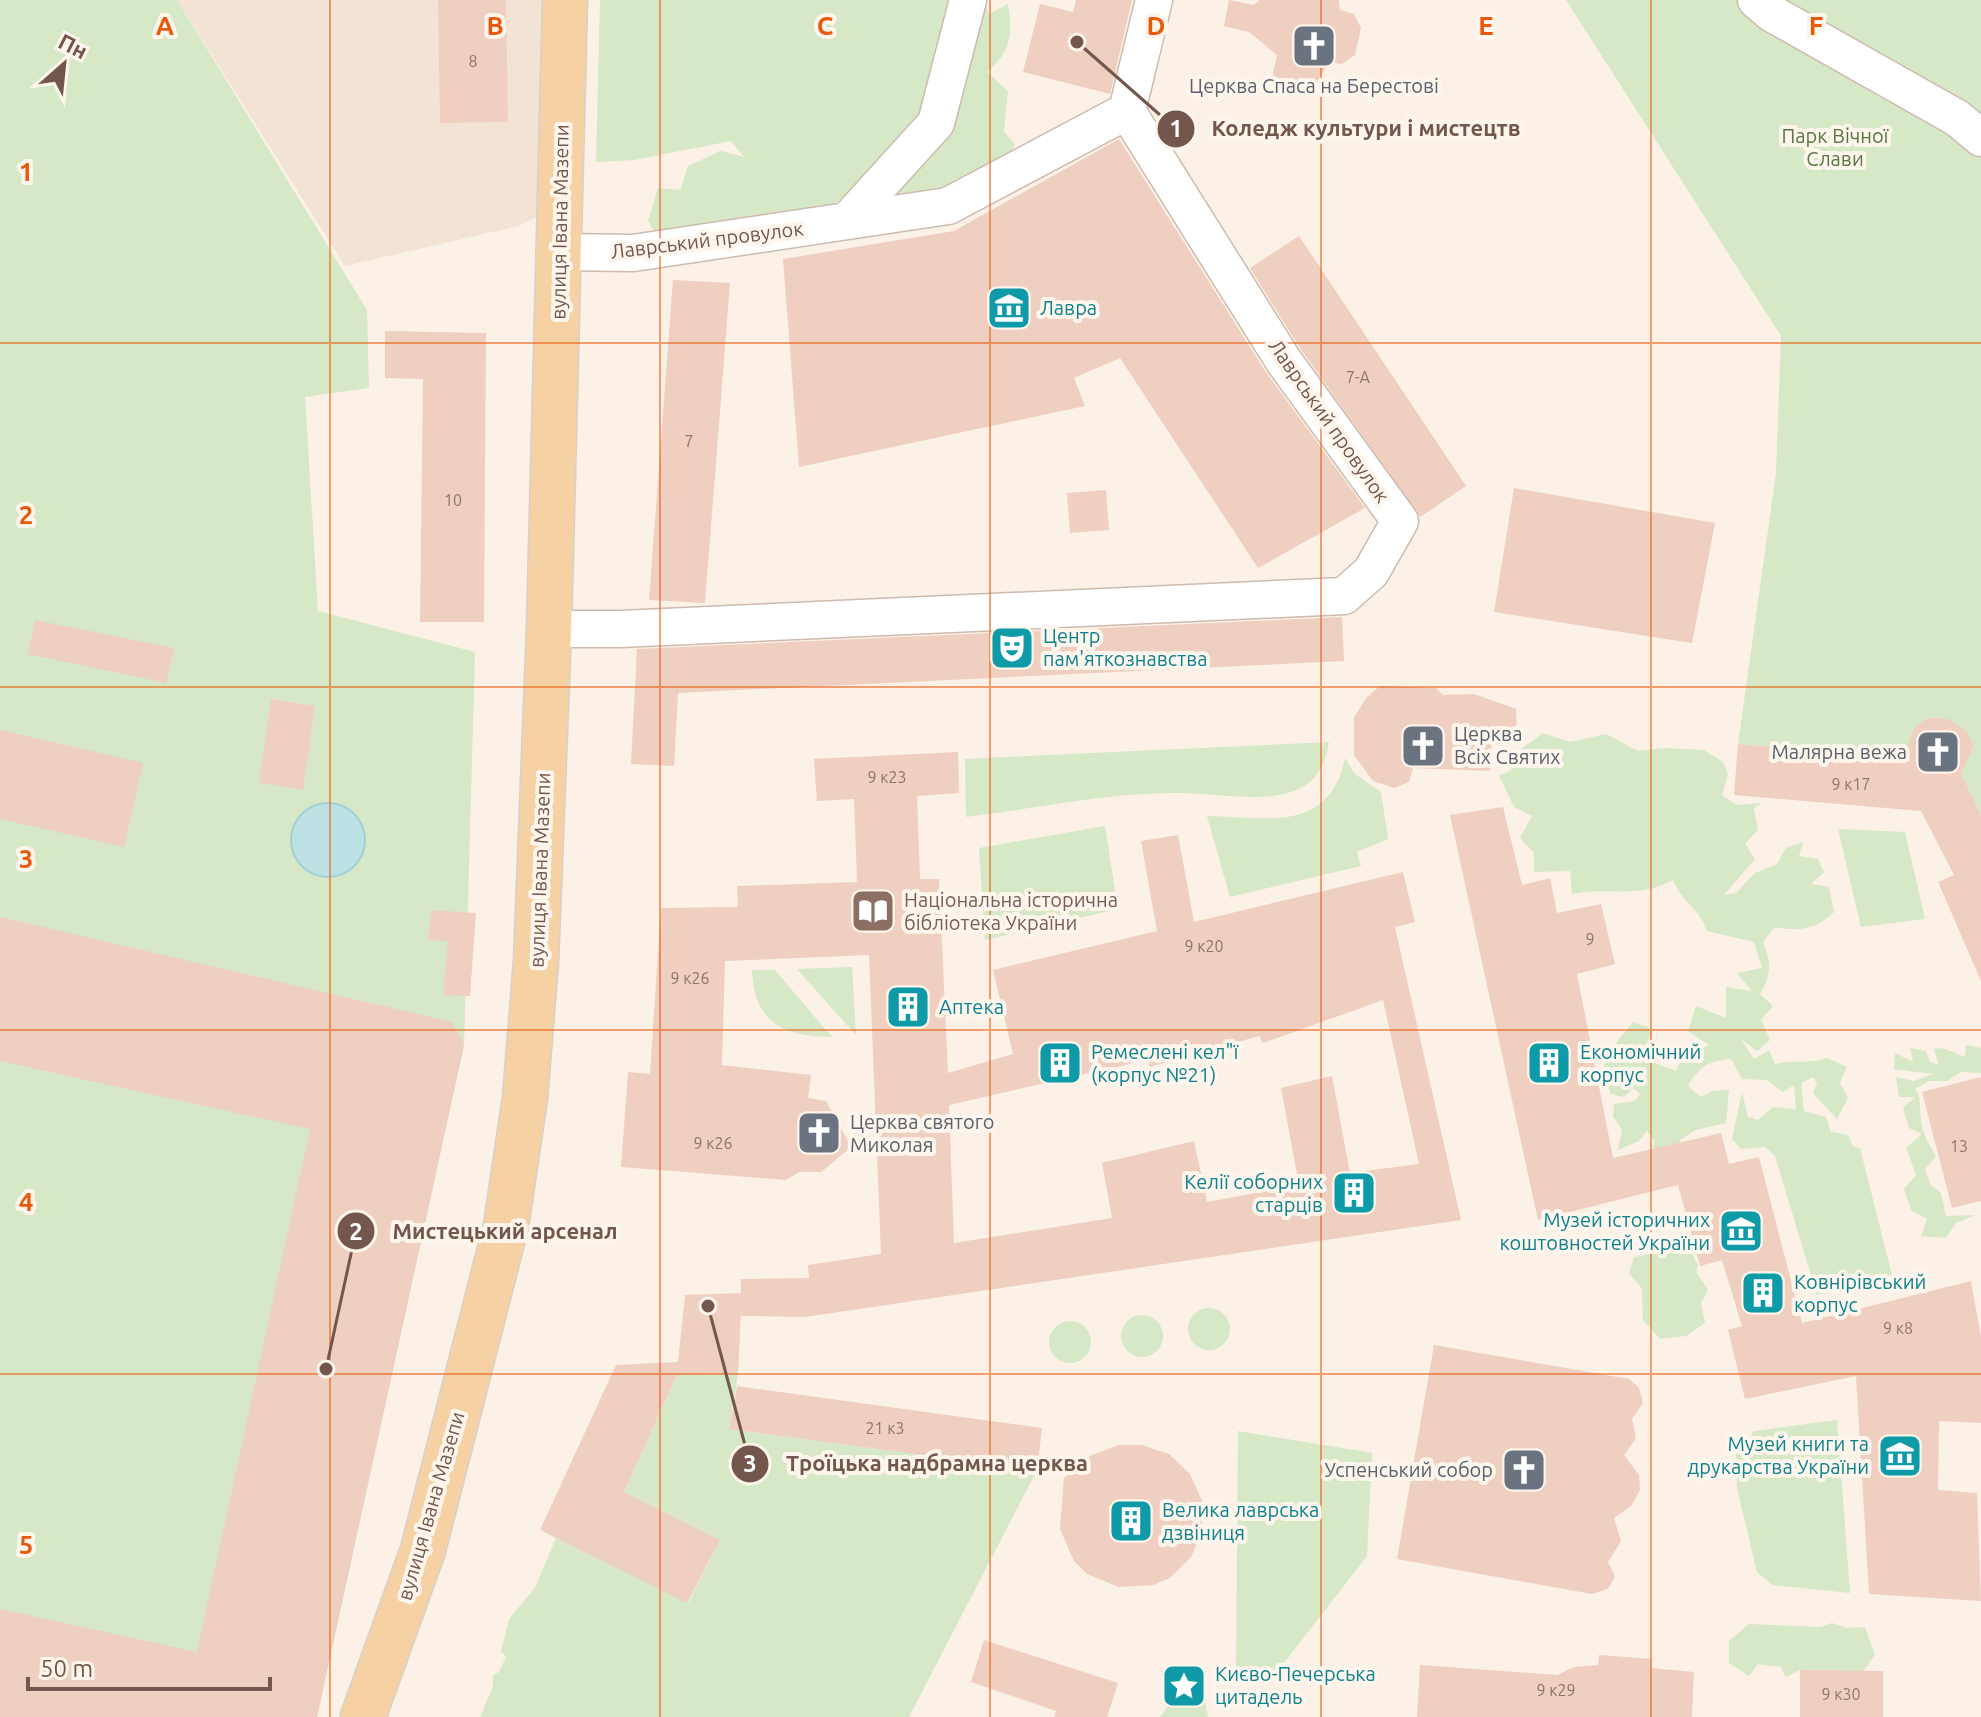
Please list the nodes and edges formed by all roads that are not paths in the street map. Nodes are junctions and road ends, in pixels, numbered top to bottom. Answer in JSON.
{"nodes":[{"id":1,"x":565,"y":0,"type":"edge"},
{"id":2,"x":968,"y":0,"type":"edge"},
{"id":3,"x":1154,"y":0,"type":"edge"},
{"id":4,"x":1756,"y":0,"type":"edge"},
{"id":5,"x":1127,"y":111,"type":"junction"},
{"id":6,"x":1981,"y":138,"type":"edge"},
{"id":7,"x":847,"y":221,"type":"junction"},
{"id":8,"x":559,"y":252,"type":"junction"},
{"id":9,"x":549,"y":629,"type":"junction"},
{"id":10,"x":363,"y":1717,"type":"edge"}],
"edges":[{"from":1,"to":8,"type":"main road","name":"вулиця Івана Мазепи"},
{"from":2,"to":7,"type":"lane"},
{"from":3,"to":5,"type":"lane"},
{"from":4,"to":6,"type":"lane"},
{"from":5,"to":7,"type":"lane","name":"Лаврський провулок"},
{"from":5,"to":9,"type":"lane","name":"Лаврський провулок"},
{"from":7,"to":8,"type":"lane","name":"Лаврський провулок"},
{"from":8,"to":9,"type":"main road","name":"вулиця Івана Мазепи"},
{"from":9,"to":10,"type":"main road","name":"вулиця Івана Мазепи"}]}
